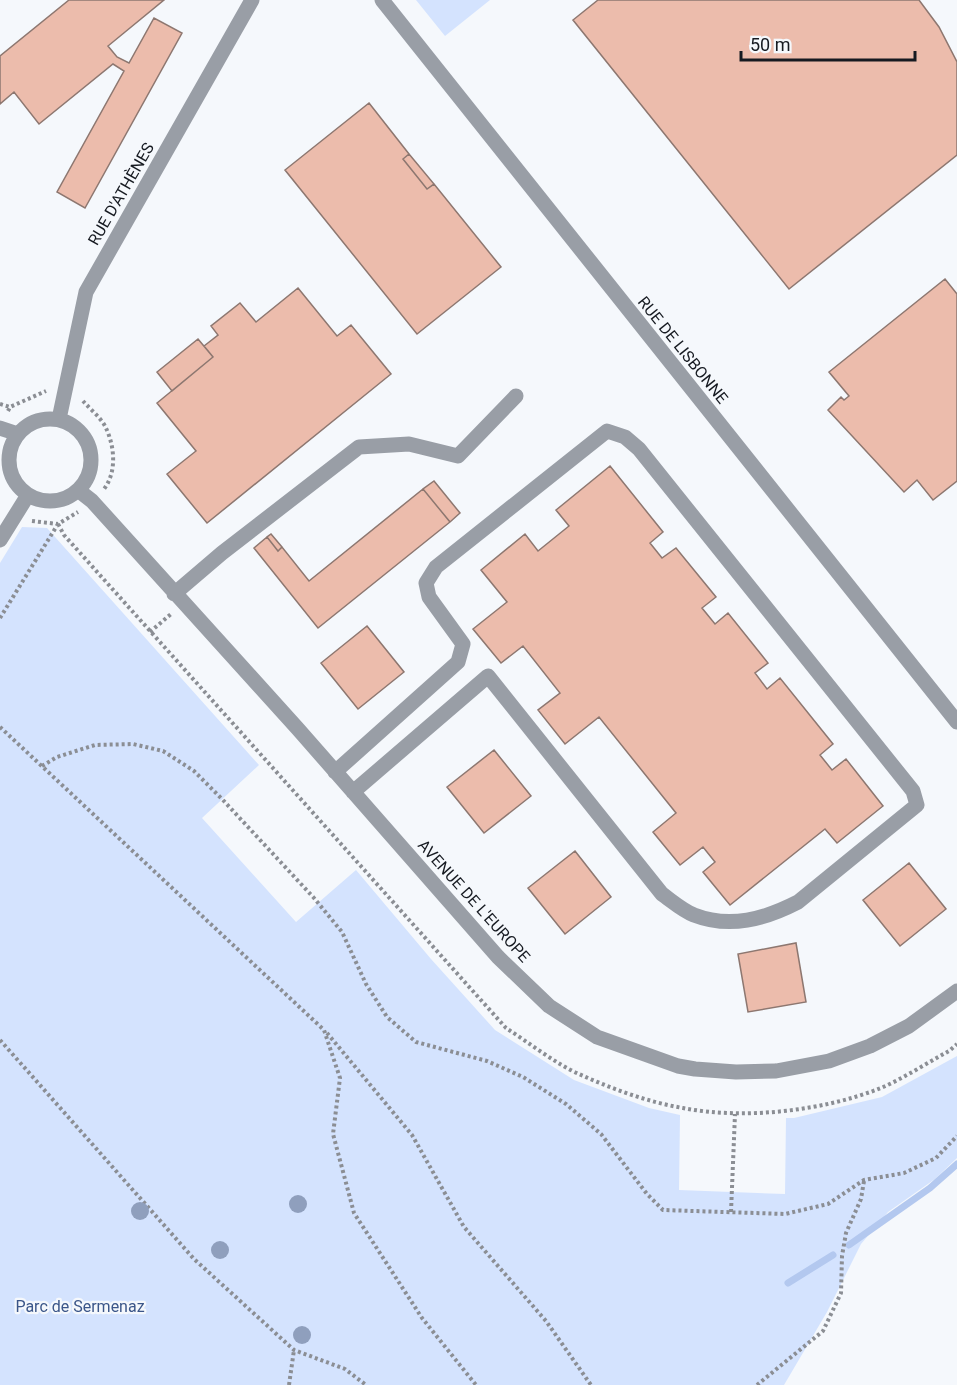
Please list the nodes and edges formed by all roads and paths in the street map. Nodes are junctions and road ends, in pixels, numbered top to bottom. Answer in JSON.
{"nodes":[{"id":1,"x":252,"y":0,"type":"edge"},
{"id":2,"x":381,"y":0,"type":"edge"},
{"id":3,"x":66,"y":387,"type":"junction"},
{"id":4,"x":516,"y":396,"type":"dead end"},
{"id":5,"x":0,"y":404,"type":"edge"},
{"id":6,"x":10,"y":407,"type":"junction"},
{"id":7,"x":59,"y":419,"type":"junction"},
{"id":8,"x":3,"y":422,"type":"edge"},
{"id":9,"x":18,"y":434,"type":"junction"},
{"id":10,"x":78,"y":490,"type":"junction"},
{"id":11,"x":28,"y":495,"type":"junction"},
{"id":12,"x":92,"y":501,"type":"junction"},
{"id":13,"x":0,"y":540,"type":"edge"},
{"id":14,"x":174,"y":594,"type":"junction"},
{"id":15,"x":0,"y":618,"type":"edge"},
{"id":16,"x":957,"y":722,"type":"edge"},
{"id":17,"x":0,"y":727,"type":"edge"},
{"id":18,"x":42,"y":765,"type":"junction"},
{"id":19,"x":335,"y":772,"type":"junction"},
{"id":20,"x":353,"y":792,"type":"junction"},
{"id":21,"x":957,"y":992,"type":"edge"},
{"id":22,"x":324,"y":1030,"type":"junction"},
{"id":23,"x":0,"y":1040,"type":"edge"},
{"id":24,"x":735,"y":1113,"type":"dead end"},
{"id":25,"x":957,"y":1136,"type":"edge"},
{"id":26,"x":864,"y":1180,"type":"junction"},
{"id":27,"x":731,"y":1212,"type":"junction"},
{"id":28,"x":294,"y":1350,"type":"junction"},
{"id":29,"x":289,"y":1385,"type":"edge"},
{"id":30,"x":366,"y":1385,"type":"edge"},
{"id":31,"x":476,"y":1385,"type":"edge"},
{"id":32,"x":591,"y":1385,"type":"edge"},
{"id":33,"x":757,"y":1385,"type":"edge"}],
"edges":[{"from":1,"to":3,"type":"street","name":"RUE D'ATHÈNES"},
{"from":2,"to":16,"type":"street","name":"RUE DE LISBONNE"},
{"from":3,"to":6,"type":"path"},
{"from":3,"to":7,"type":"street","name":"RUE D'ATHÈNES"},
{"from":3,"to":12,"type":"path"},
{"from":4,"to":14,"type":"street"},
{"from":5,"to":6,"type":"path"},
{"from":6,"to":8,"type":"path"},
{"from":7,"to":9,"type":"street"},
{"from":7,"to":10,"type":"street"},
{"from":8,"to":9,"type":"street"},
{"from":9,"to":11,"type":"street"},
{"from":10,"to":11,"type":"street"},
{"from":10,"to":12,"type":"street","name":"AVENUE DE L'EUROPE"},
{"from":11,"to":13,"type":"street"},
{"from":12,"to":14,"type":"street","name":"AVENUE DE L'EUROPE"},
{"from":12,"to":15,"type":"path"},
{"from":14,"to":19,"type":"street","name":"AVENUE DE L'EUROPE"},
{"from":17,"to":18,"type":"path"},
{"from":18,"to":22,"type":"path"},
{"from":18,"to":27,"type":"path"},
{"from":19,"to":20,"type":"street","name":"AVENUE DE L'EUROPE"},
{"from":19,"to":20,"type":"street"},
{"from":20,"to":21,"type":"street","name":"AVENUE DE L'EUROPE"},
{"from":22,"to":31,"type":"path"},
{"from":22,"to":32,"type":"path"},
{"from":23,"to":28,"type":"path"},
{"from":24,"to":27,"type":"path"},
{"from":25,"to":26,"type":"path"},
{"from":26,"to":27,"type":"path"},
{"from":26,"to":33,"type":"path"},
{"from":28,"to":29,"type":"path"},
{"from":28,"to":30,"type":"path"}]}
